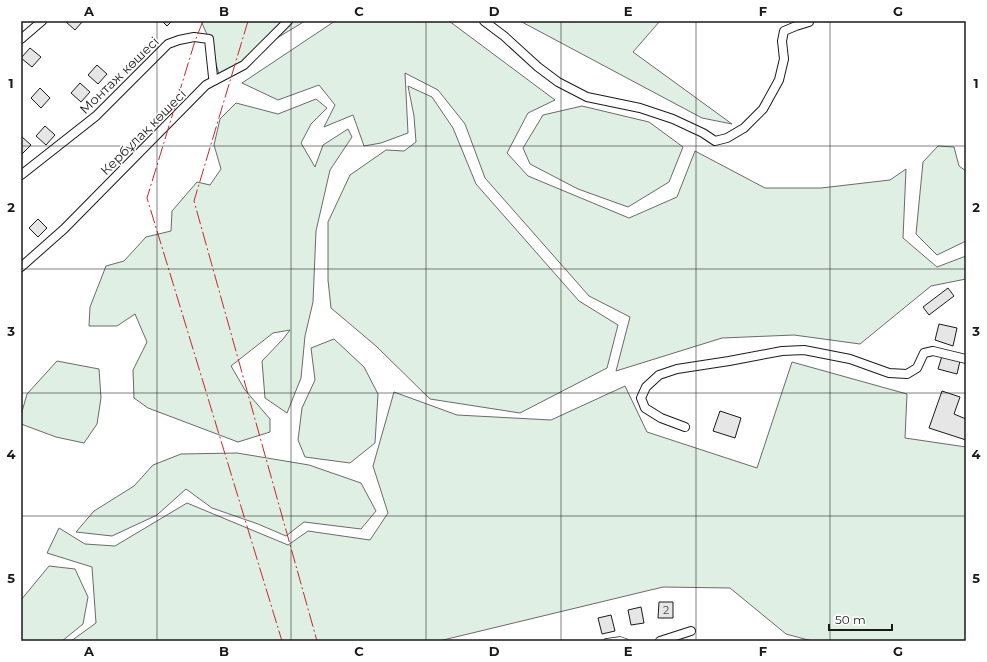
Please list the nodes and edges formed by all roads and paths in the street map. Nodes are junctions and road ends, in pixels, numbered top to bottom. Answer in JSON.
{"nodes":[{"id":1,"x":42,"y":21,"type":"edge"},
{"id":2,"x":288,"y":21,"type":"edge"},
{"id":3,"x":484,"y":21,"type":"edge"},
{"id":4,"x":809,"y":21,"type":"edge"},
{"id":5,"x":21,"y":39,"type":"edge"},
{"id":6,"x":215,"y":80,"type":"junction"},
{"id":7,"x":21,"y":175,"type":"edge"},
{"id":8,"x":21,"y":267,"type":"edge"},
{"id":9,"x":966,"y":359,"type":"edge"},
{"id":10,"x":685,"y":427,"type":"dead end"},
{"id":11,"x":691,"y":631,"type":"dead end"},
{"id":12,"x":606,"y":641,"type":"edge"},
{"id":13,"x":626,"y":641,"type":"edge"},
{"id":14,"x":660,"y":641,"type":"edge"}],
"edges":[{"from":1,"to":5,"type":"street"},
{"from":2,"to":6,"type":"street","name":"Кербұлақ көшесі"},
{"from":3,"to":4,"type":"street"},
{"from":6,"to":7,"type":"street","name":"Монтаж көшесі"},
{"from":6,"to":8,"type":"street","name":"Кербұлақ көшесі"},
{"from":9,"to":10,"type":"street"},
{"from":11,"to":14,"type":"street"},
{"from":12,"to":13,"type":"lane"}]}
